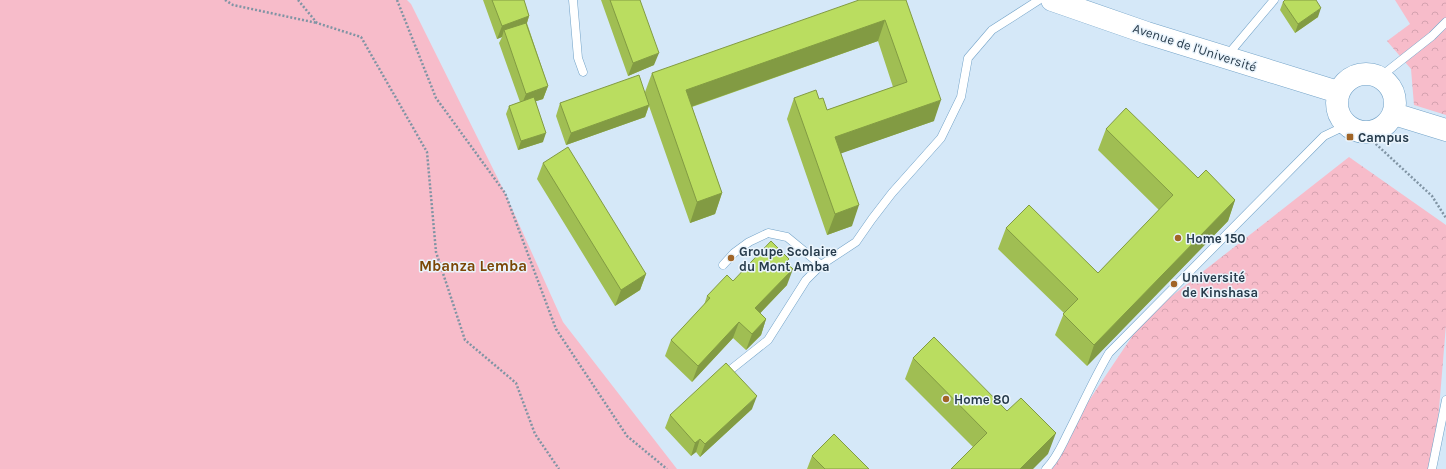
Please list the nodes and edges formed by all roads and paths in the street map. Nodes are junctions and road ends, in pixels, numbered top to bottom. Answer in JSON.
{"nodes":[{"id":1,"x":225,"y":0,"type":"edge"},
{"id":2,"x":298,"y":0,"type":"edge"},
{"id":3,"x":397,"y":0,"type":"edge"},
{"id":4,"x":573,"y":0,"type":"edge"},
{"id":5,"x":1039,"y":0,"type":"edge"},
{"id":6,"x":1052,"y":0,"type":"edge"},
{"id":7,"x":1274,"y":0,"type":"edge"},
{"id":8,"x":1446,"y":22,"type":"edge"},
{"id":9,"x":317,"y":23,"type":"junction"},
{"id":10,"x":1226,"y":57,"type":"junction"},
{"id":11,"x":583,"y":72,"type":"dead end"},
{"id":12,"x":1380,"y":77,"type":"junction"},
{"id":13,"x":1338,"y":92,"type":"junction"},
{"id":14,"x":1394,"y":114,"type":"junction"},
{"id":15,"x":1356,"y":129,"type":"junction"},
{"id":16,"x":1446,"y":130,"type":"edge"},
{"id":17,"x":1446,"y":218,"type":"edge"},
{"id":18,"x":723,"y":265,"type":"dead end"},
{"id":19,"x":821,"y":265,"type":"junction"},
{"id":20,"x":724,"y":375,"type":"edge"},
{"id":21,"x":1446,"y":400,"type":"edge"},
{"id":22,"x":559,"y":469,"type":"edge"},
{"id":23,"x":668,"y":469,"type":"edge"},
{"id":24,"x":1046,"y":469,"type":"edge"},
{"id":25,"x":1432,"y":469,"type":"edge"}],
"edges":[{"from":1,"to":9,"type":"path"},
{"from":2,"to":9,"type":"path"},
{"from":3,"to":23,"type":"path"},
{"from":4,"to":11,"type":"lane"},
{"from":5,"to":19,"type":"lane"},
{"from":6,"to":10,"type":"street","name":"Avenue de l'Université"},
{"from":7,"to":10,"type":"lane"},
{"from":8,"to":12,"type":"lane"},
{"from":9,"to":22,"type":"path"},
{"from":10,"to":13,"type":"street","name":"Avenue de l'Université"},
{"from":12,"to":13,"type":"street"},
{"from":12,"to":14,"type":"street"},
{"from":13,"to":15,"type":"street"},
{"from":14,"to":15,"type":"street"},
{"from":14,"to":16,"type":"street"},
{"from":15,"to":17,"type":"path"},
{"from":15,"to":24,"type":"lane"},
{"from":18,"to":19,"type":"lane"},
{"from":19,"to":20,"type":"lane"},
{"from":21,"to":25,"type":"lane"}]}
